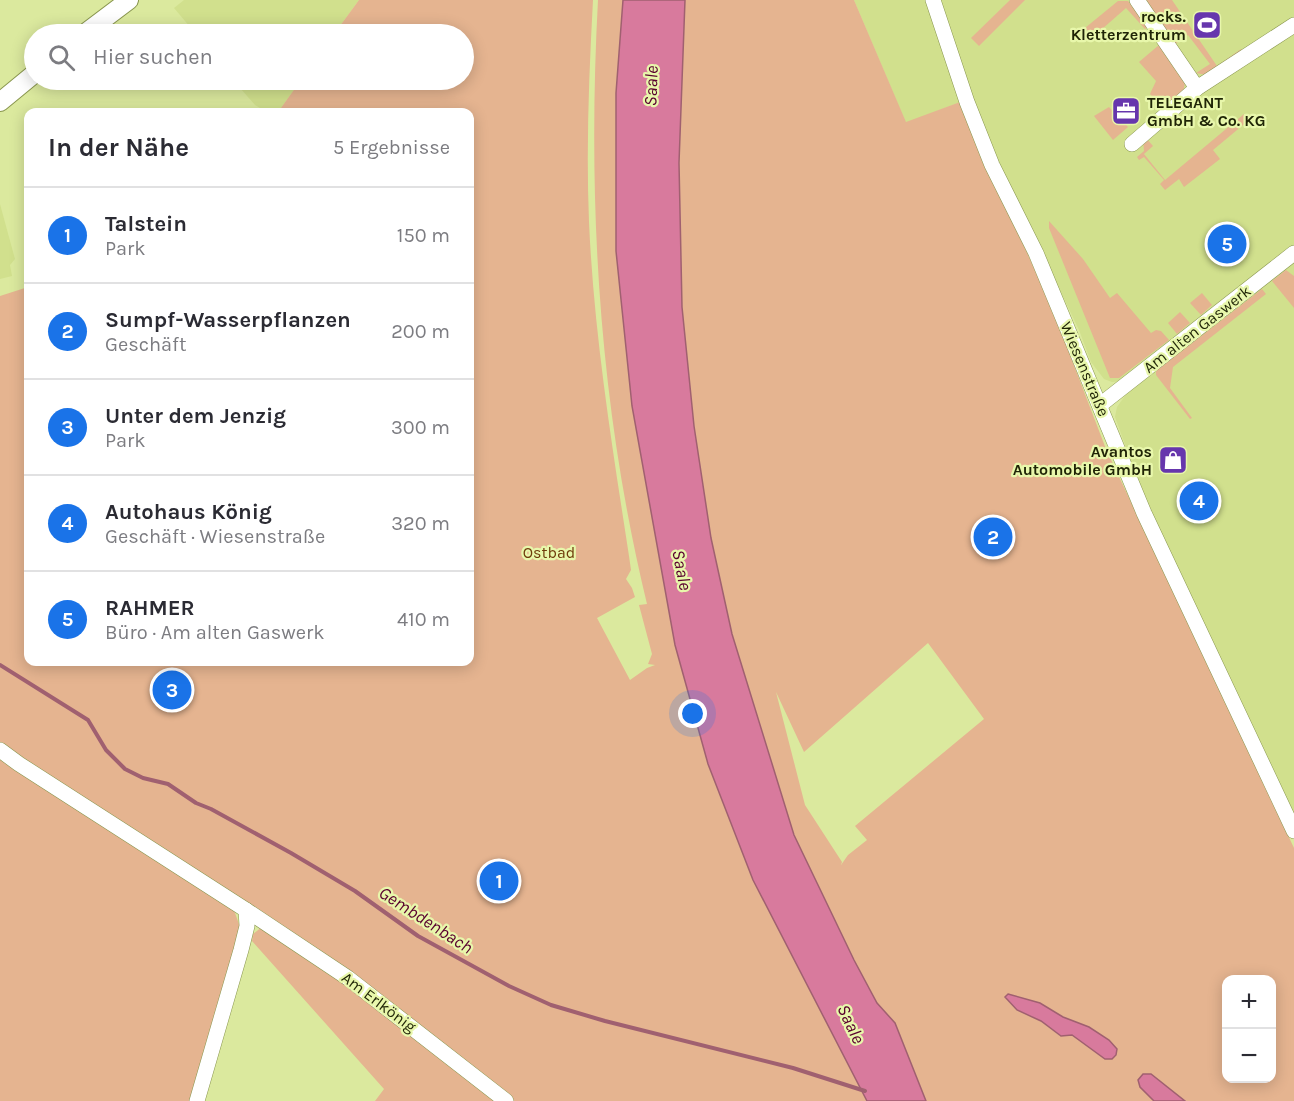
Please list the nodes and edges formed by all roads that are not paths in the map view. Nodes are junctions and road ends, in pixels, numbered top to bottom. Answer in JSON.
{"nodes":[{"id":1,"x":129,"y":0,"type":"edge"},
{"id":2,"x":933,"y":0,"type":"edge"},
{"id":3,"x":1137,"y":0,"type":"edge"},
{"id":4,"x":97,"y":24,"type":"edge"},
{"id":5,"x":1294,"y":25,"type":"edge"},
{"id":6,"x":24,"y":82,"type":"edge"},
{"id":7,"x":1197,"y":88,"type":"junction"},
{"id":8,"x":0,"y":102,"type":"edge"},
{"id":9,"x":1132,"y":144,"type":"dead end"},
{"id":10,"x":1294,"y":253,"type":"edge"},
{"id":11,"x":1100,"y":405,"type":"junction"},
{"id":12,"x":0,"y":750,"type":"edge"},
{"id":13,"x":1294,"y":831,"type":"edge"},
{"id":14,"x":246,"y":910,"type":"junction"},
{"id":15,"x":197,"y":1101,"type":"edge"},
{"id":16,"x":506,"y":1101,"type":"edge"}],
"edges":[{"from":1,"to":4,"type":"main road"},
{"from":2,"to":11,"type":"street","name":"Wiesenstraße"},
{"from":3,"to":7,"type":"street"},
{"from":5,"to":7,"type":"street"},
{"from":6,"to":8,"type":"main road"},
{"from":7,"to":9,"type":"street"},
{"from":10,"to":11,"type":"street","name":"Am alten Gaswerk"},
{"from":11,"to":13,"type":"street","name":"Wiesenstraße"},
{"from":12,"to":14,"type":"street","name":"Am Erlkönig"},
{"from":14,"to":15,"type":"street"},
{"from":14,"to":16,"type":"street","name":"Am Erlkönig"}]}
